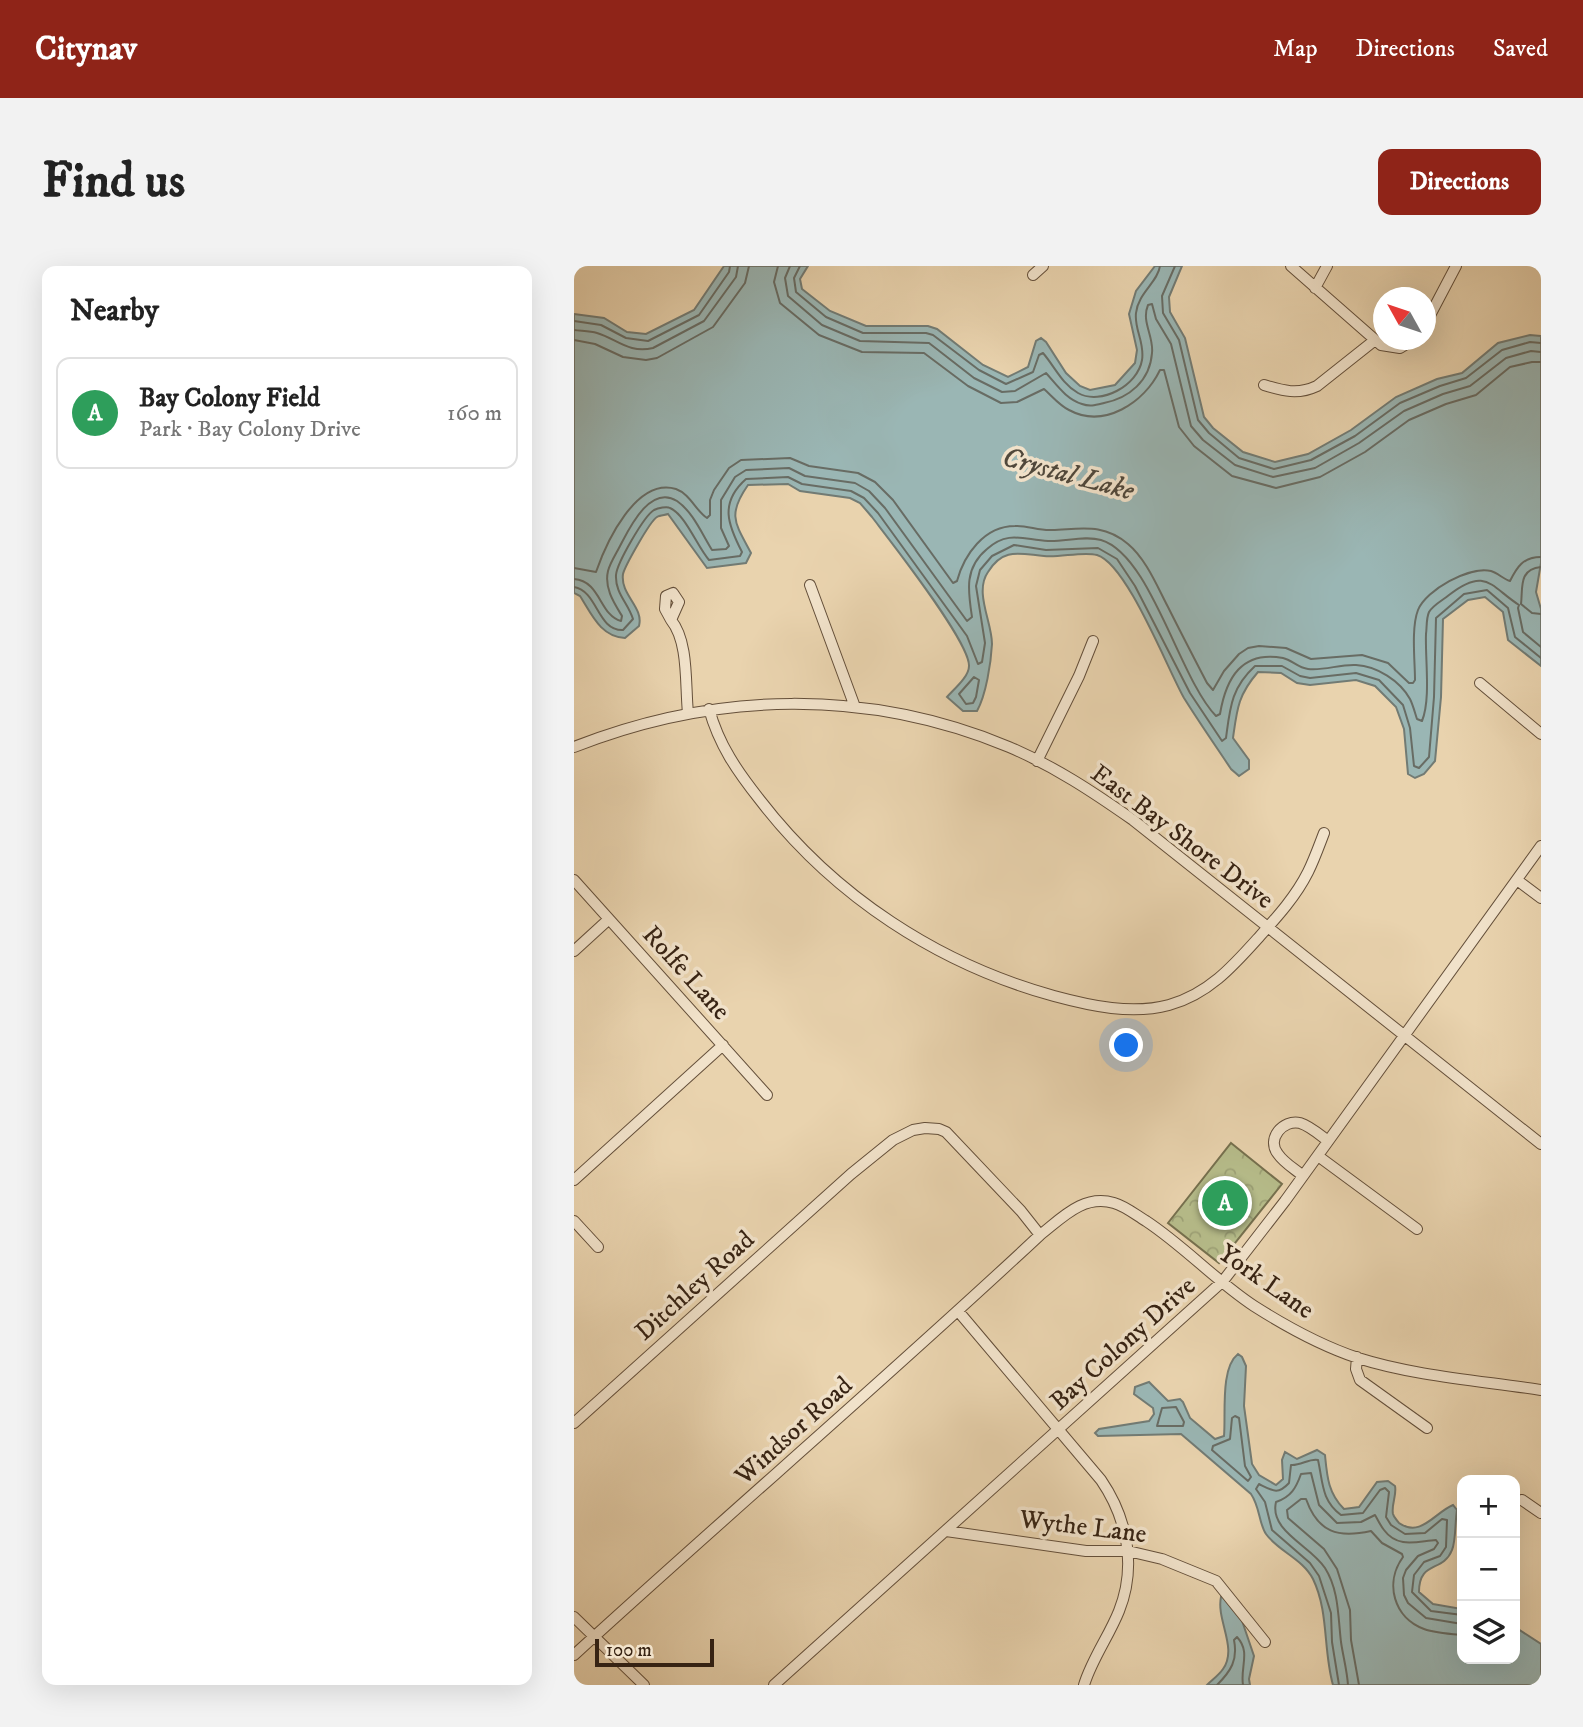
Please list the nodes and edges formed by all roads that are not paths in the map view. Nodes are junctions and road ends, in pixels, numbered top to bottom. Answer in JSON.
{"nodes":[{"id":1,"x":1043,"y":266,"type":"edge"},
{"id":2,"x":1291,"y":266,"type":"edge"},
{"id":3,"x":1327,"y":266,"type":"edge"},
{"id":4,"x":1456,"y":266,"type":"edge"},
{"id":5,"x":1033,"y":275,"type":"dead end"},
{"id":6,"x":1315,"y":288,"type":"junction"},
{"id":7,"x":1436,"y":304,"type":"edge"},
{"id":8,"x":1373,"y":338,"type":"edge"},
{"id":9,"x":1373,"y":342,"type":"edge"},
{"id":10,"x":1264,"y":385,"type":"dead end"},
{"id":11,"x":810,"y":585,"type":"dead end"},
{"id":12,"x":671,"y":620,"type":"dead end"},
{"id":13,"x":1093,"y":640,"type":"dead end"},
{"id":14,"x":1480,"y":683,"type":"dead end"},
{"id":15,"x":855,"y":707,"type":"junction"},
{"id":16,"x":709,"y":709,"type":"junction"},
{"id":17,"x":688,"y":713,"type":"junction"},
{"id":18,"x":1541,"y":734,"type":"edge"},
{"id":19,"x":574,"y":747,"type":"edge"},
{"id":20,"x":1037,"y":761,"type":"junction"},
{"id":21,"x":1324,"y":833,"type":"dead end"},
{"id":22,"x":1541,"y":846,"type":"edge"},
{"id":23,"x":574,"y":880,"type":"edge"},
{"id":24,"x":1517,"y":880,"type":"junction"},
{"id":25,"x":1541,"y":898,"type":"edge"},
{"id":26,"x":609,"y":919,"type":"junction"},
{"id":27,"x":1267,"y":928,"type":"junction"},
{"id":28,"x":574,"y":951,"type":"edge"},
{"id":29,"x":1404,"y":1037,"type":"junction"},
{"id":30,"x":723,"y":1045,"type":"junction"},
{"id":31,"x":767,"y":1096,"type":"dead end"},
{"id":32,"x":1328,"y":1141,"type":"junction"},
{"id":33,"x":1541,"y":1144,"type":"edge"},
{"id":34,"x":1318,"y":1156,"type":"junction"},
{"id":35,"x":1303,"y":1176,"type":"junction"},
{"id":36,"x":574,"y":1180,"type":"edge"},
{"id":37,"x":574,"y":1221,"type":"edge"},
{"id":38,"x":1417,"y":1229,"type":"dead end"},
{"id":39,"x":1040,"y":1235,"type":"junction"},
{"id":40,"x":598,"y":1247,"type":"dead end"},
{"id":41,"x":1223,"y":1281,"type":"junction"},
{"id":42,"x":958,"y":1311,"type":"junction"},
{"id":43,"x":1357,"y":1357,"type":"junction"},
{"id":44,"x":1541,"y":1390,"type":"edge"},
{"id":45,"x":574,"y":1423,"type":"edge"},
{"id":46,"x":1427,"y":1428,"type":"dead end"},
{"id":47,"x":1059,"y":1430,"type":"junction"},
{"id":48,"x":1522,"y":1500,"type":"dead end"},
{"id":49,"x":1541,"y":1513,"type":"edge"},
{"id":50,"x":946,"y":1531,"type":"junction"},
{"id":51,"x":1128,"y":1551,"type":"junction"},
{"id":52,"x":574,"y":1617,"type":"edge"},
{"id":53,"x":593,"y":1637,"type":"junction"},
{"id":54,"x":1265,"y":1642,"type":"dead end"},
{"id":55,"x":574,"y":1655,"type":"edge"},
{"id":56,"x":644,"y":1685,"type":"edge"},
{"id":57,"x":774,"y":1685,"type":"edge"},
{"id":58,"x":1084,"y":1685,"type":"edge"}],
"edges":[{"from":1,"to":5,"type":"street"},
{"from":2,"to":6,"type":"street"},
{"from":3,"to":6,"type":"street"},
{"from":4,"to":7,"type":"street"},
{"from":6,"to":8,"type":"street"},
{"from":9,"to":10,"type":"street"},
{"from":11,"to":15,"type":"street"},
{"from":12,"to":17,"type":"street"},
{"from":13,"to":20,"type":"street"},
{"from":14,"to":18,"type":"street"},
{"from":15,"to":16,"type":"street","name":"East Bay Shore Drive"},
{"from":15,"to":20,"type":"street","name":"East Bay Shore Drive"},
{"from":16,"to":17,"type":"street","name":"East Bay Shore Drive"},
{"from":16,"to":27,"type":"street"},
{"from":17,"to":19,"type":"street","name":"East Bay Shore Drive"},
{"from":20,"to":27,"type":"street","name":"East Bay Shore Drive"},
{"from":21,"to":27,"type":"street"},
{"from":22,"to":24,"type":"street","name":"Bay Colony Drive"},
{"from":23,"to":26,"type":"street","name":"Rolfe Lane"},
{"from":24,"to":25,"type":"street"},
{"from":24,"to":29,"type":"street","name":"Bay Colony Drive"},
{"from":26,"to":28,"type":"street"},
{"from":26,"to":30,"type":"street","name":"Rolfe Lane"},
{"from":27,"to":29,"type":"street","name":"East Bay Shore Drive"},
{"from":29,"to":32,"type":"street","name":"Bay Colony Drive"},
{"from":29,"to":33,"type":"street","name":"East Bay Shore Drive"},
{"from":30,"to":31,"type":"street","name":"Rolfe Lane"},
{"from":30,"to":36,"type":"street"},
{"from":32,"to":34,"type":"street","name":"Bay Colony Drive"},
{"from":32,"to":35,"type":"street"},
{"from":34,"to":35,"type":"street","name":"Bay Colony Drive"},
{"from":34,"to":38,"type":"street"},
{"from":35,"to":41,"type":"street","name":"Bay Colony Drive"},
{"from":37,"to":40,"type":"street"},
{"from":39,"to":41,"type":"street","name":"York Lane"},
{"from":39,"to":42,"type":"street","name":"Windsor Road"},
{"from":39,"to":45,"type":"street","name":"Ditchley Road"},
{"from":41,"to":43,"type":"street","name":"York Lane"},
{"from":41,"to":47,"type":"street","name":"Bay Colony Drive"},
{"from":42,"to":47,"type":"street"},
{"from":42,"to":53,"type":"street","name":"Windsor Road"},
{"from":43,"to":44,"type":"street","name":"York Lane"},
{"from":43,"to":46,"type":"street"},
{"from":47,"to":50,"type":"street","name":"Bay Colony Drive"},
{"from":47,"to":51,"type":"street"},
{"from":48,"to":49,"type":"street"},
{"from":50,"to":51,"type":"street","name":"Wythe Lane"},
{"from":50,"to":57,"type":"street","name":"Bay Colony Drive"},
{"from":51,"to":54,"type":"street","name":"Wythe Lane"},
{"from":51,"to":58,"type":"street"},
{"from":52,"to":53,"type":"street"},
{"from":53,"to":55,"type":"street","name":"Windsor Road"},
{"from":53,"to":56,"type":"street"}]}
